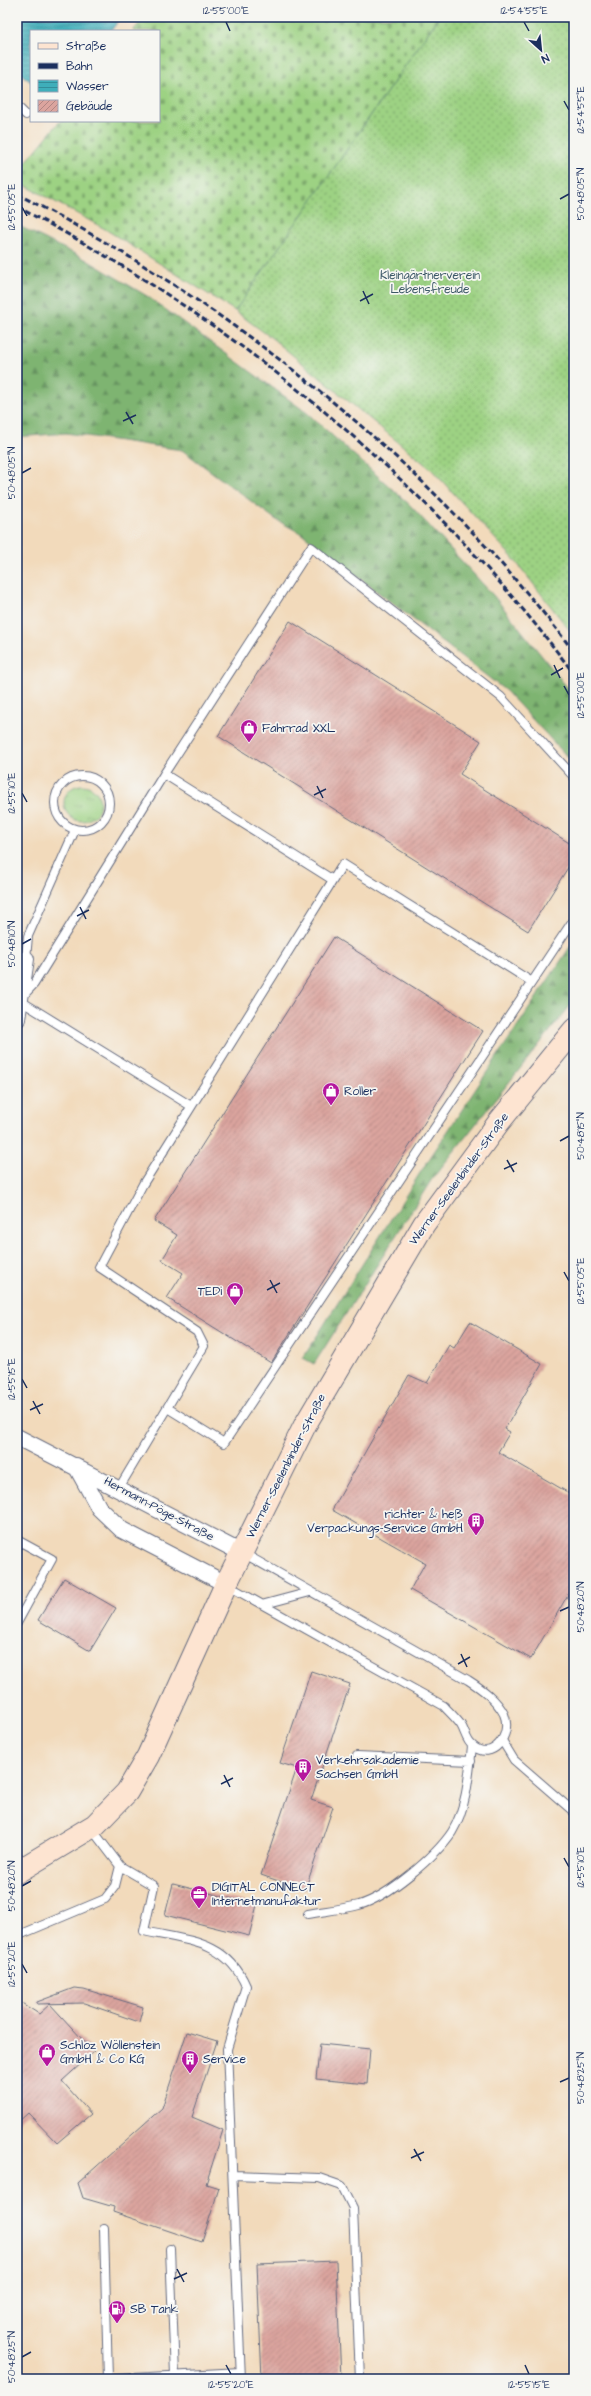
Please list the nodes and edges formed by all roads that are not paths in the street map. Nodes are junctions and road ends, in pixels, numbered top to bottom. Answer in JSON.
{"nodes":[{"id":1,"x":17,"y":106,"type":"edge"},
{"id":2,"x":26,"y":115,"type":"dead end"},
{"id":3,"x":164,"y":774,"type":"junction"},
{"id":4,"x":574,"y":777,"type":"edge"},
{"id":5,"x":75,"y":830,"type":"junction"},
{"id":6,"x":333,"y":880,"type":"junction"},
{"id":7,"x":574,"y":919,"type":"edge"},
{"id":8,"x":26,"y":959,"type":"joint"},
{"id":9,"x":532,"y":982,"type":"junction"},
{"id":10,"x":19,"y":1000,"type":"junction"},
{"id":11,"x":17,"y":1019,"type":"edge"},
{"id":12,"x":574,"y":1030,"type":"edge"},
{"id":13,"x":191,"y":1106,"type":"junction"},
{"id":14,"x":169,"y":1409,"type":"junction"},
{"id":15,"x":17,"y":1437,"type":"edge"},
{"id":16,"x":76,"y":1466,"type":"junction"},
{"id":17,"x":119,"y":1488,"type":"junction"},
{"id":18,"x":17,"y":1540,"type":"edge"},
{"id":19,"x":242,"y":1553,"type":"junction"},
{"id":20,"x":226,"y":1584,"type":"junction"},
{"id":21,"x":310,"y":1592,"type":"junction"},
{"id":22,"x":265,"y":1604,"type":"junction"},
{"id":23,"x":17,"y":1622,"type":"edge"},
{"id":24,"x":502,"y":1742,"type":"junction"},
{"id":25,"x":472,"y":1746,"type":"junction"},
{"id":26,"x":357,"y":1756,"type":"dead end"},
{"id":27,"x":471,"y":1761,"type":"junction"},
{"id":28,"x":574,"y":1812,"type":"edge"},
{"id":29,"x":91,"y":1827,"type":"junction"},
{"id":30,"x":120,"y":1866,"type":"junction"},
{"id":31,"x":17,"y":1872,"type":"edge"},
{"id":32,"x":308,"y":1914,"type":"dead end"},
{"id":33,"x":17,"y":1936,"type":"edge"},
{"id":34,"x":233,"y":2175,"type":"junction"},
{"id":35,"x":104,"y":2229,"type":"dead end"},
{"id":36,"x":170,"y":2248,"type":"dead end"},
{"id":37,"x":175,"y":2375,"type":"junction"},
{"id":38,"x":240,"y":2375,"type":"edge"},
{"id":39,"x":108,"y":2379,"type":"edge"},
{"id":40,"x":116,"y":2379,"type":"edge"},
{"id":41,"x":360,"y":2379,"type":"edge"}],
"edges":[{"from":1,"to":2,"type":"lane"},
{"from":3,"to":4,"type":"lane"},
{"from":3,"to":6,"type":"lane"},
{"from":3,"to":10,"type":"lane"},
{"from":5,"to":5,"type":"lane"},
{"from":5,"to":8,"type":"lane"},
{"from":6,"to":9,"type":"lane"},
{"from":6,"to":13,"type":"lane"},
{"from":7,"to":9,"type":"lane"},
{"from":8,"to":10,"type":"street"},
{"from":9,"to":14,"type":"lane"},
{"from":10,"to":11,"type":"street"},
{"from":10,"to":13,"type":"lane"},
{"from":12,"to":19,"type":"main road","name":"Werner-Seelenbinder-Straße"},
{"from":13,"to":14,"type":"lane"},
{"from":14,"to":17,"type":"lane"},
{"from":15,"to":16,"type":"street","name":"Hermann-Pöge-Straße"},
{"from":16,"to":17,"type":"street","name":"Hermann-Pöge-Straße"},
{"from":16,"to":20,"type":"street","name":"Hermann-Pöge-Straße"},
{"from":17,"to":19,"type":"street","name":"Hermann-Pöge-Straße"},
{"from":18,"to":23,"type":"lane"},
{"from":19,"to":20,"type":"main road","name":"Werner-Seelenbinder-Straße"},
{"from":19,"to":21,"type":"lane"},
{"from":20,"to":22,"type":"lane"},
{"from":20,"to":29,"type":"main road","name":"Werner-Seelenbinder-Straße"},
{"from":21,"to":22,"type":"lane"},
{"from":21,"to":24,"type":"lane"},
{"from":22,"to":25,"type":"lane"},
{"from":24,"to":25,"type":"lane"},
{"from":24,"to":28,"type":"lane"},
{"from":25,"to":27,"type":"lane"},
{"from":26,"to":27,"type":"lane"},
{"from":27,"to":32,"type":"lane"},
{"from":29,"to":30,"type":"lane"},
{"from":29,"to":31,"type":"main road","name":"Werner-Seelenbinder-Straße"},
{"from":30,"to":33,"type":"lane"},
{"from":30,"to":34,"type":"lane"},
{"from":34,"to":38,"type":"lane"},
{"from":34,"to":41,"type":"lane"},
{"from":35,"to":39,"type":"lane"},
{"from":36,"to":37,"type":"lane"},
{"from":37,"to":38,"type":"lane"},
{"from":37,"to":40,"type":"lane"}]}
